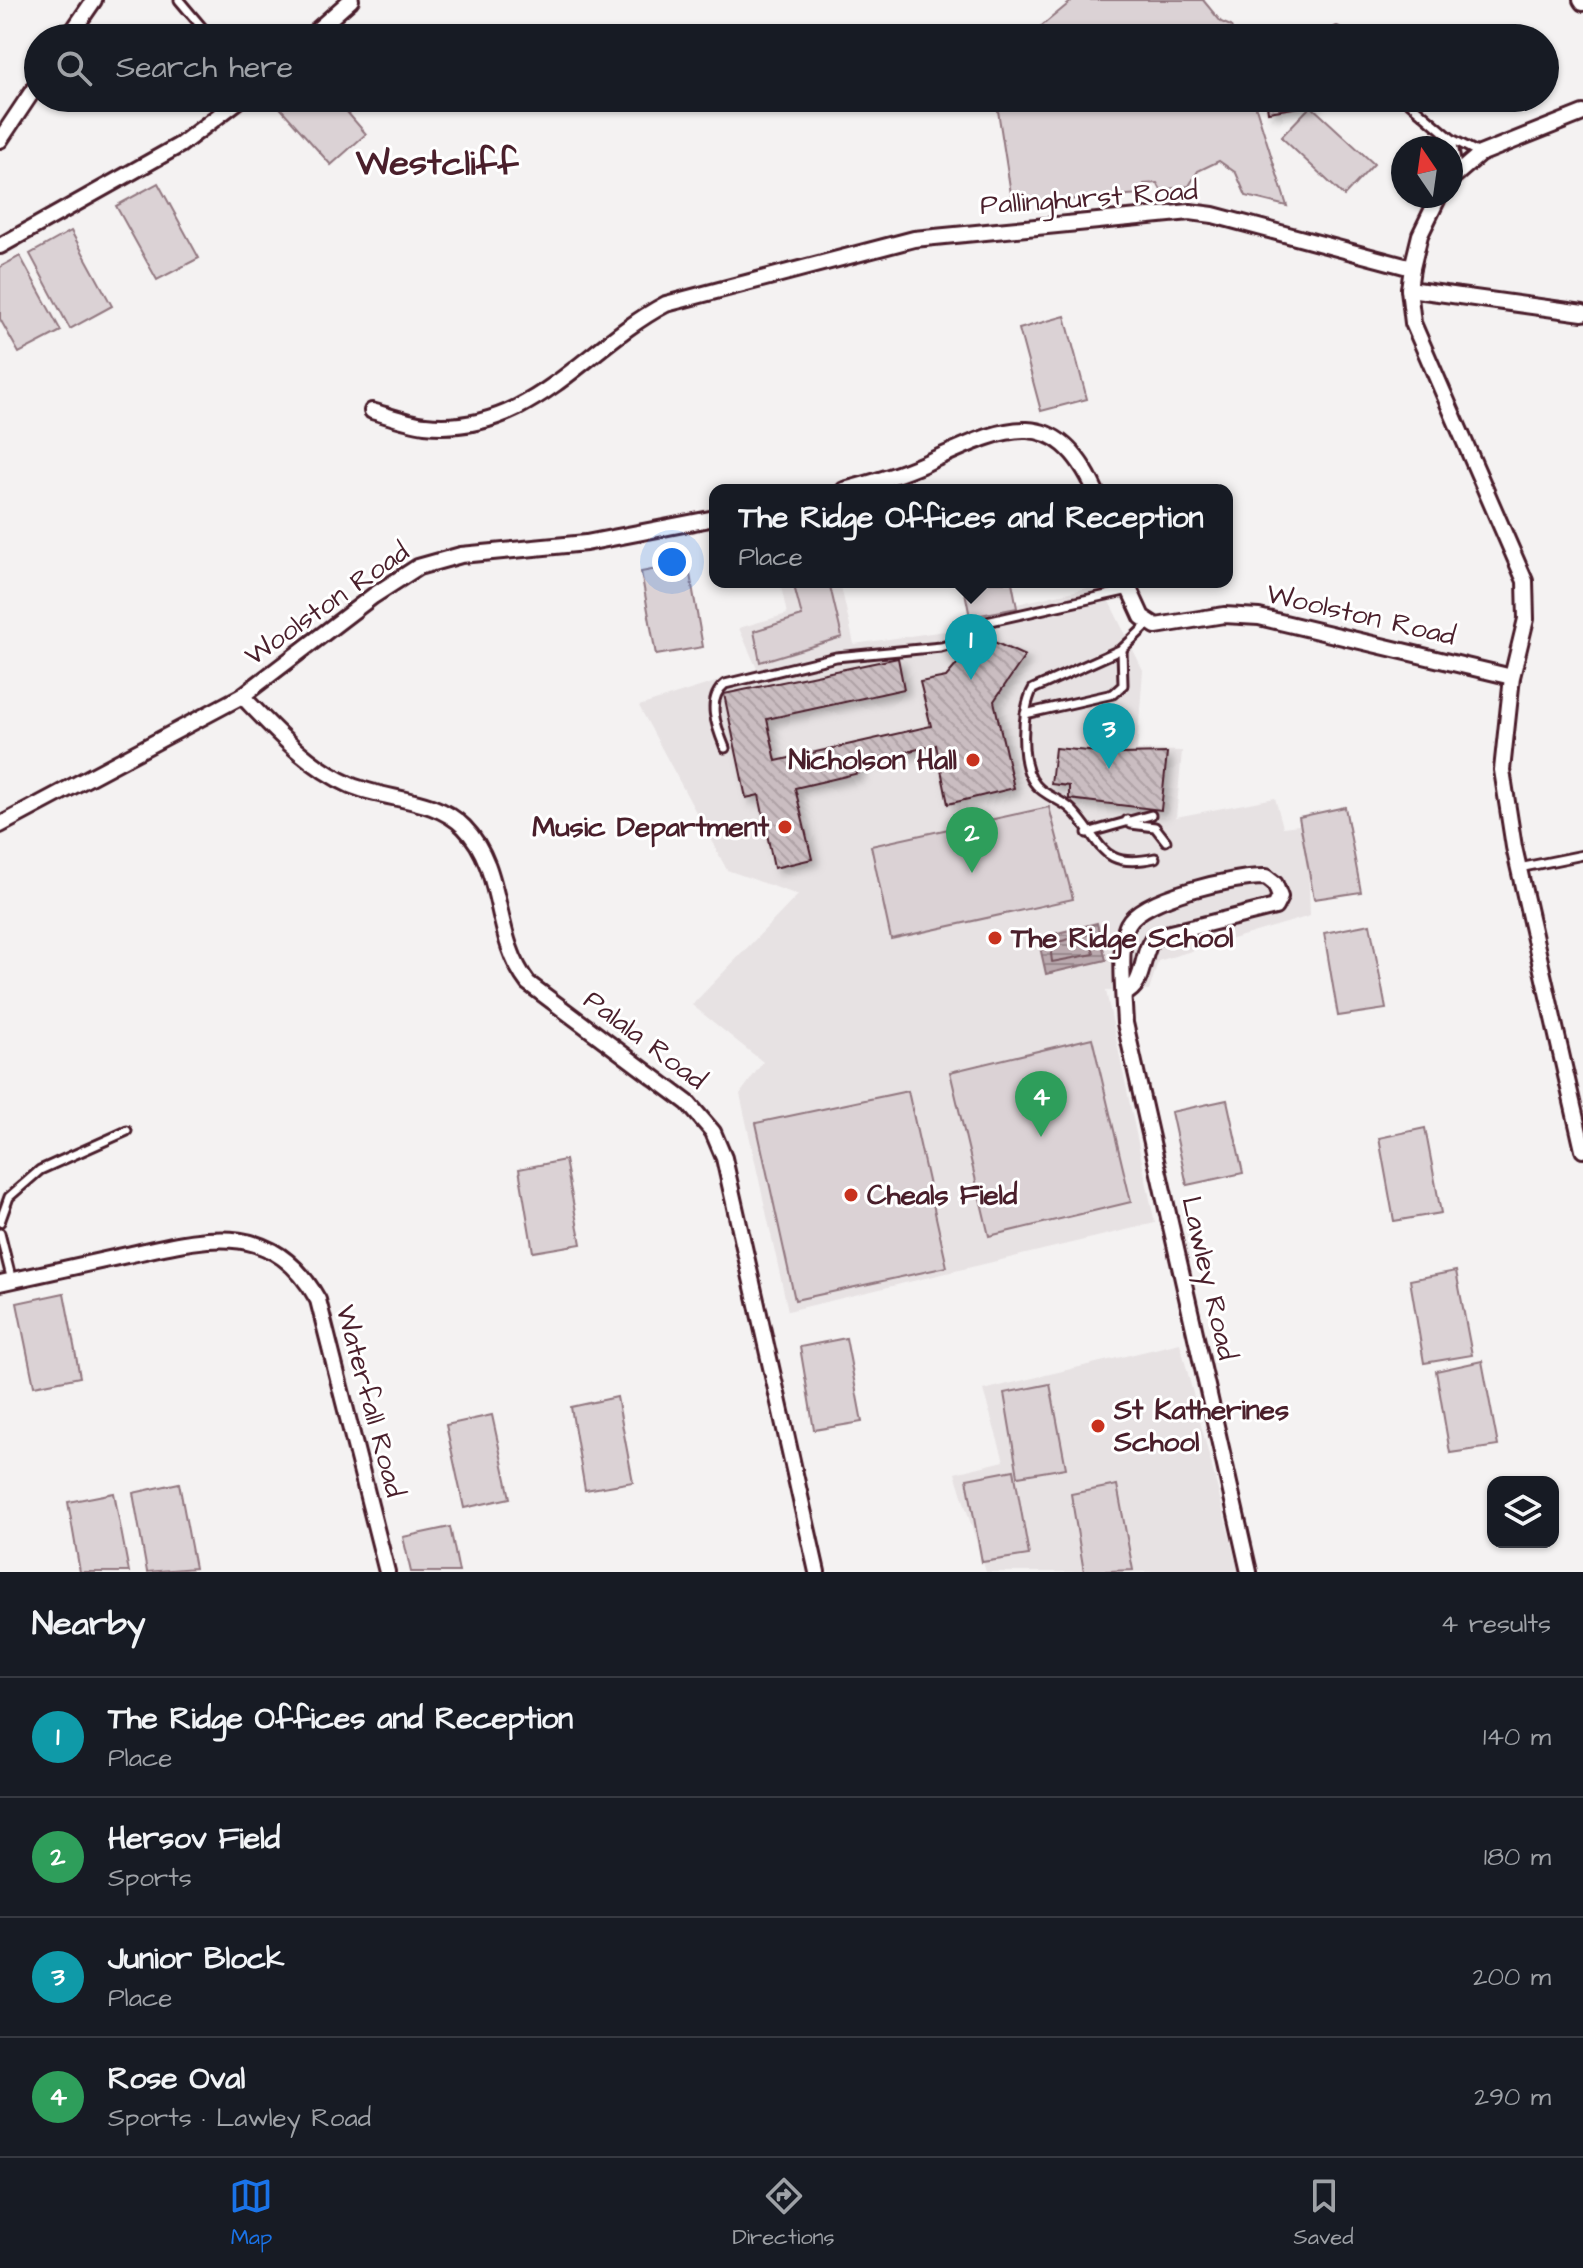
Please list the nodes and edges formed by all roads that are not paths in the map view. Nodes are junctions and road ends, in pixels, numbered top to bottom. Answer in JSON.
{"nodes":[{"id":1,"x":94,"y":0,"type":"edge"},
{"id":2,"x":179,"y":0,"type":"edge"},
{"id":3,"x":351,"y":0,"type":"edge"},
{"id":4,"x":78,"y":24,"type":"edge"},
{"id":5,"x":199,"y":24,"type":"edge"},
{"id":6,"x":324,"y":24,"type":"edge"},
{"id":7,"x":24,"y":104,"type":"edge"},
{"id":8,"x":224,"y":112,"type":"edge"},
{"id":9,"x":1420,"y":112,"type":"edge"},
{"id":10,"x":1583,"y":113,"type":"edge"},
{"id":11,"x":1448,"y":136,"type":"edge"},
{"id":12,"x":0,"y":140,"type":"edge"},
{"id":13,"x":1463,"y":145,"type":"edge"},
{"id":14,"x":1480,"y":154,"type":"junction"},
{"id":15,"x":1463,"y":168,"type":"edge"},
{"id":16,"x":1433,"y":208,"type":"edge"},
{"id":17,"x":0,"y":246,"type":"edge"},
{"id":18,"x":1412,"y":268,"type":"junction"},
{"id":19,"x":1409,"y":289,"type":"junction"},
{"id":20,"x":1583,"y":313,"type":"edge"},
{"id":21,"x":372,"y":411,"type":"dead end"},
{"id":22,"x":868,"y":484,"type":"edge"},
{"id":23,"x":1092,"y":484,"type":"edge"},
{"id":24,"x":709,"y":519,"type":"edge"},
{"id":25,"x":1119,"y":588,"type":"edge"},
{"id":26,"x":1128,"y":588,"type":"edge"},
{"id":27,"x":1149,"y":623,"type":"junction"},
{"id":28,"x":1122,"y":649,"type":"junction"},
{"id":29,"x":1512,"y":677,"type":"junction"},
{"id":30,"x":242,"y":696,"type":"junction"},
{"id":31,"x":1025,"y":714,"type":"junction"},
{"id":32,"x":725,"y":748,"type":"dead end"},
{"id":33,"x":1151,"y":815,"type":"dead end"},
{"id":34,"x":1127,"y":820,"type":"junction"},
{"id":35,"x":0,"y":825,"type":"edge"},
{"id":36,"x":1087,"y":833,"type":"junction"},
{"id":37,"x":1166,"y":841,"type":"dead end"},
{"id":38,"x":1583,"y":855,"type":"edge"},
{"id":39,"x":1155,"y":858,"type":"dead end"},
{"id":40,"x":1519,"y":868,"type":"junction"},
{"id":41,"x":1124,"y":994,"type":"junction"},
{"id":42,"x":127,"y":1131,"type":"dead end"},
{"id":43,"x":1583,"y":1150,"type":"edge"},
{"id":44,"x":0,"y":1222,"type":"edge"},
{"id":45,"x":0,"y":1233,"type":"edge"},
{"id":46,"x":6,"y":1282,"type":"edge"},
{"id":47,"x":387,"y":1572,"type":"edge"},
{"id":48,"x":817,"y":1572,"type":"edge"},
{"id":49,"x":1249,"y":1572,"type":"edge"}],
"edges":[{"from":1,"to":4,"type":"street"},
{"from":2,"to":5,"type":"lane"},
{"from":3,"to":6,"type":"street"},
{"from":7,"to":12,"type":"street"},
{"from":8,"to":17,"type":"street"},
{"from":9,"to":11,"type":"lane"},
{"from":10,"to":14,"type":"street"},
{"from":13,"to":14,"type":"lane"},
{"from":14,"to":15,"type":"street"},
{"from":16,"to":18,"type":"street"},
{"from":18,"to":19,"type":"street"},
{"from":18,"to":21,"type":"street","name":"Pallinghurst Road"},
{"from":19,"to":20,"type":"street"},
{"from":19,"to":29,"type":"street"},
{"from":22,"to":23,"type":"street"},
{"from":24,"to":30,"type":"street","name":"Woolston Road"},
{"from":25,"to":32,"type":"lane"},
{"from":26,"to":27,"type":"street"},
{"from":27,"to":28,"type":"lane"},
{"from":27,"to":29,"type":"street","name":"Woolston Road"},
{"from":28,"to":31,"type":"lane"},
{"from":28,"to":31,"type":"lane"},
{"from":29,"to":40,"type":"street"},
{"from":30,"to":35,"type":"street","name":"Woolston Road"},
{"from":30,"to":48,"type":"street","name":"Palala Road"},
{"from":31,"to":36,"type":"lane"},
{"from":33,"to":34,"type":"lane"},
{"from":34,"to":36,"type":"lane"},
{"from":34,"to":37,"type":"lane"},
{"from":36,"to":39,"type":"lane"},
{"from":38,"to":40,"type":"lane"},
{"from":40,"to":43,"type":"street"},
{"from":41,"to":41,"type":"street","name":"Lawley Road"},
{"from":41,"to":49,"type":"street","name":"Lawley Road"},
{"from":42,"to":44,"type":"lane"},
{"from":45,"to":46,"type":"lane"},
{"from":46,"to":47,"type":"street","name":"Waterfall Road"}]}
